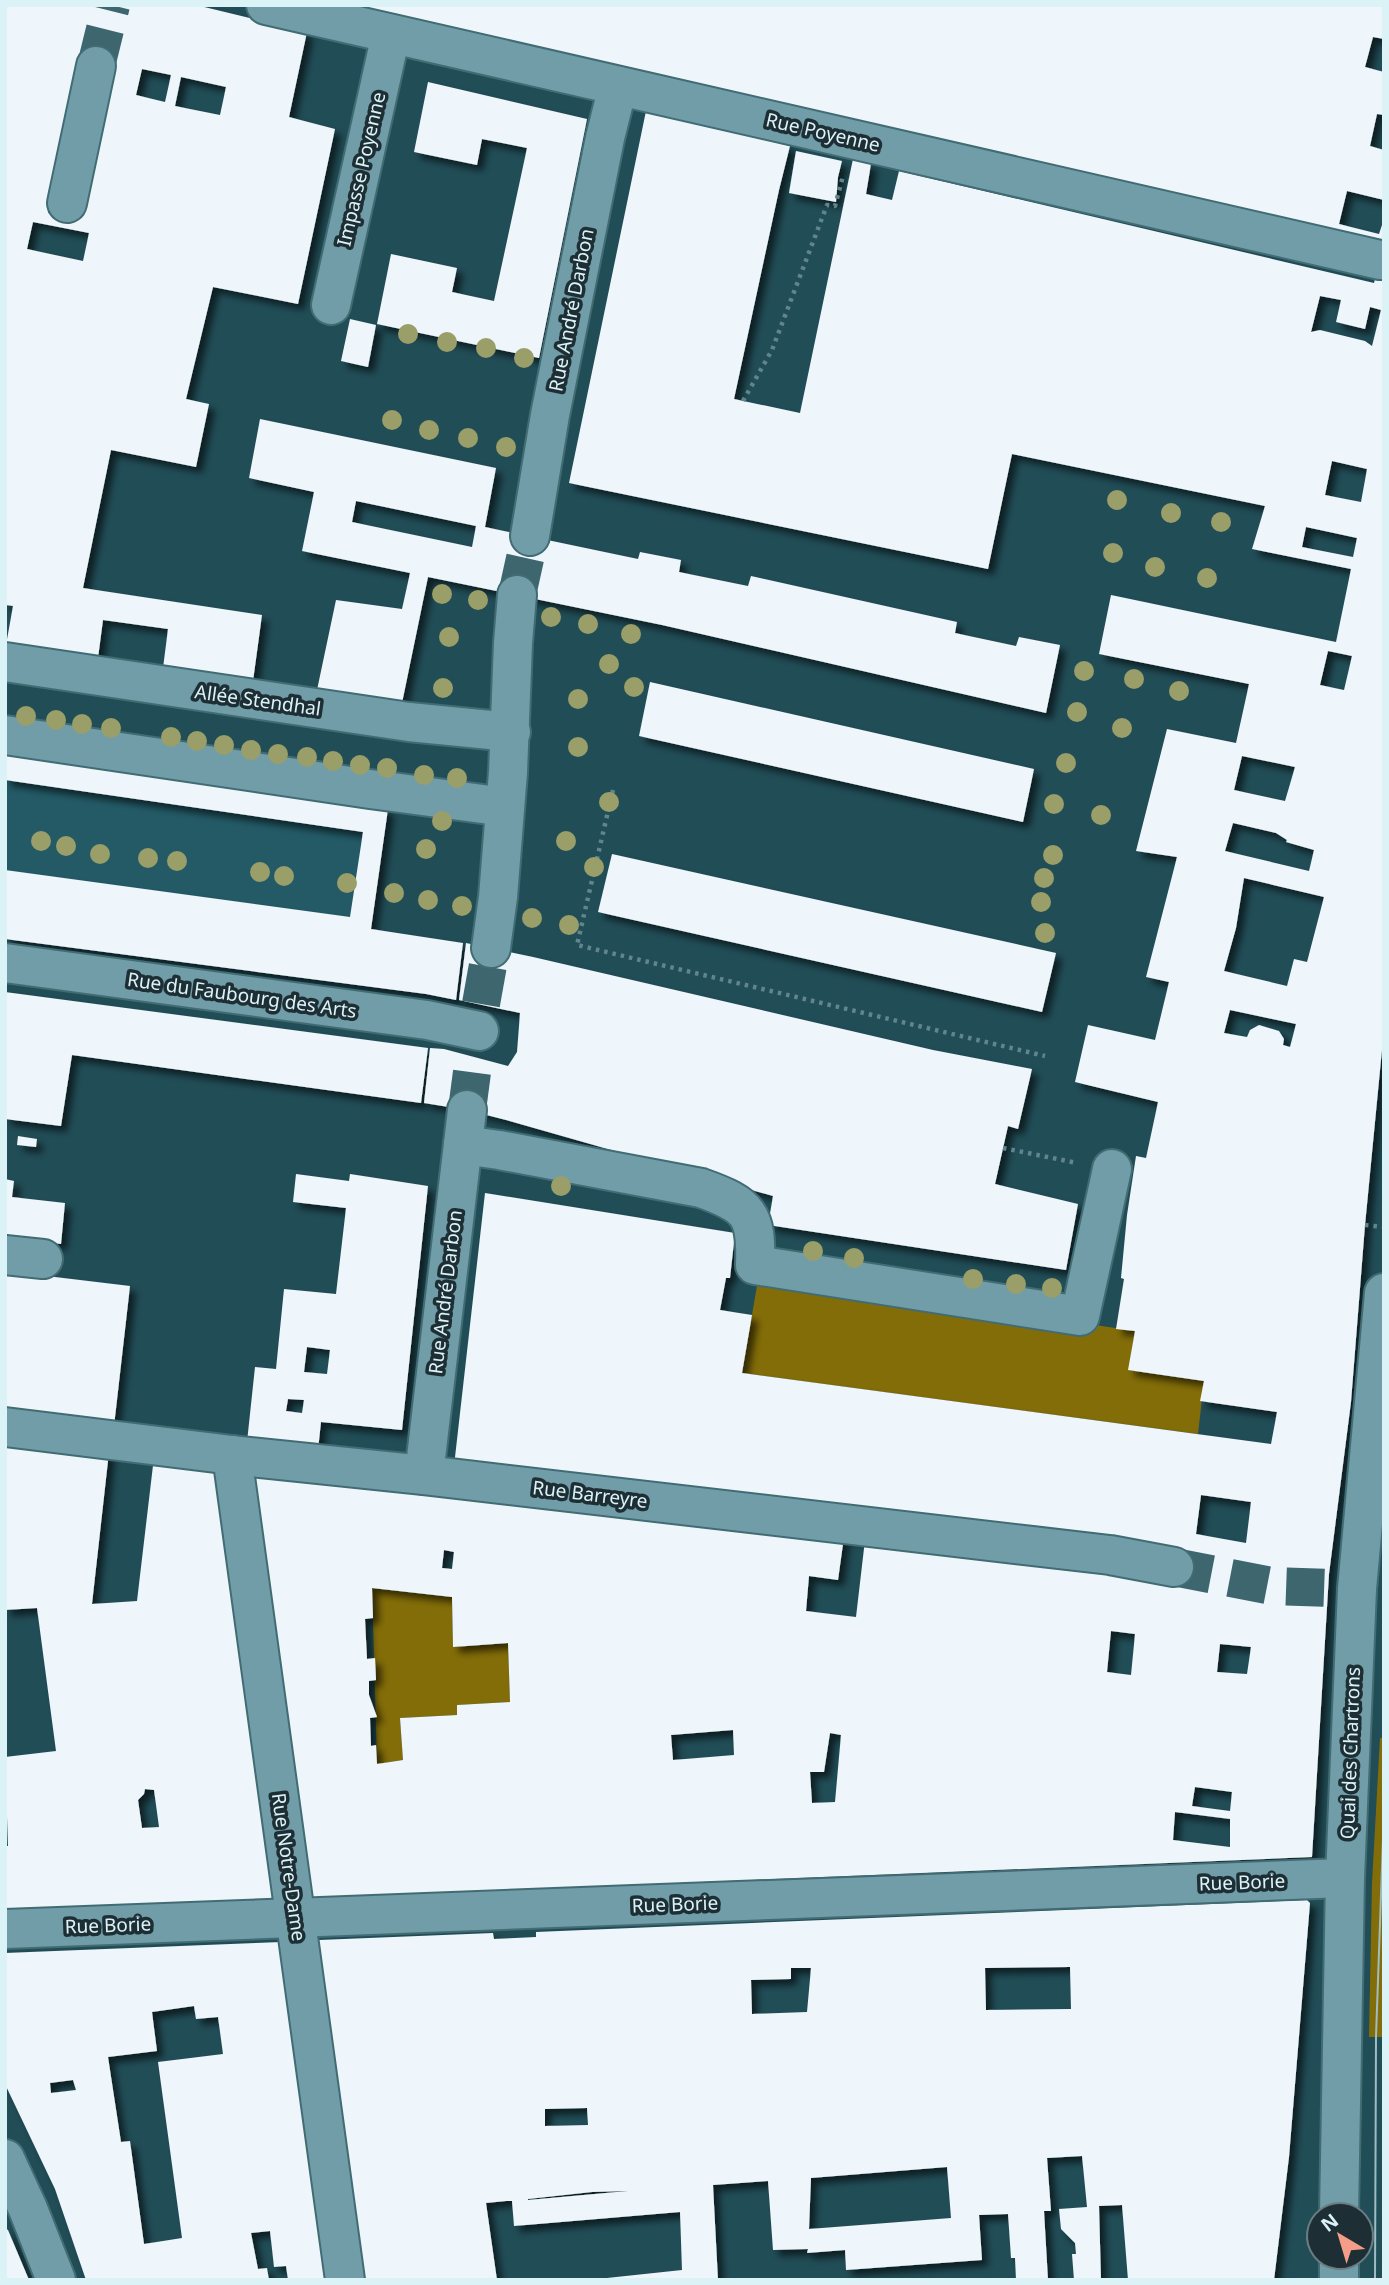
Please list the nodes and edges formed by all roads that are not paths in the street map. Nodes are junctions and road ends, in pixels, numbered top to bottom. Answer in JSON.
{"nodes":[{"id":1,"x":266,"y":5,"type":"edge"},
{"id":2,"x":391,"y":34,"type":"junction"},
{"id":3,"x":96,"y":66,"type":"tunnel mouth"},
{"id":4,"x":618,"y":86,"type":"junction"},
{"id":5,"x":67,"y":203,"type":"dead end"},
{"id":6,"x":1380,"y":260,"type":"dead end"},
{"id":7,"x":331,"y":305,"type":"dead end"},
{"id":8,"x":530,"y":536,"type":"tunnel mouth"},
{"id":9,"x":517,"y":595,"type":"tunnel mouth"},
{"id":10,"x":5,"y":662,"type":"edge"},
{"id":11,"x":511,"y":732,"type":"junction"},
{"id":12,"x":5,"y":735,"type":"edge"},
{"id":13,"x":505,"y":807,"type":"junction"},
{"id":14,"x":491,"y":948,"type":"tunnel mouth"},
{"id":15,"x":5,"y":963,"type":"edge"},
{"id":16,"x":478,"y":1031,"type":"dead end"},
{"id":17,"x":1112,"y":1169,"type":"road end"},
{"id":18,"x":5,"y":1255,"type":"edge"},
{"id":19,"x":43,"y":1259,"type":"dead end"},
{"id":20,"x":1384,"y":1293,"type":"edge"},
{"id":21,"x":5,"y":1427,"type":"edge"},
{"id":22,"x":232,"y":1455,"type":"junction"},
{"id":23,"x":424,"y":1475,"type":"junction"},
{"id":24,"x":1174,"y":1567,"type":"tunnel mouth"},
{"id":25,"x":1345,"y":1878,"type":"junction"},
{"id":26,"x":296,"y":1918,"type":"junction"},
{"id":27,"x":5,"y":1928,"type":"edge"},
{"id":28,"x":5,"y":2159,"type":"edge"},
{"id":29,"x":1339,"y":2201,"type":"edge"},
{"id":30,"x":17,"y":2210,"type":"edge"},
{"id":31,"x":56,"y":2280,"type":"edge"},
{"id":32,"x":345,"y":2280,"type":"edge"}],
"edges":[{"from":1,"to":2,"type":"street","name":"Rue Poyenne"},
{"from":2,"to":4,"type":"street","name":"Rue Poyenne"},
{"from":2,"to":7,"type":"street","name":"Impasse Poyenne"},
{"from":3,"to":5,"type":"street"},
{"from":4,"to":6,"type":"street","name":"Rue Poyenne"},
{"from":4,"to":8,"type":"street","name":"Rue André Darbon"},
{"from":9,"to":11,"type":"street"},
{"from":10,"to":11,"type":"street","name":"Allée Stendhal"},
{"from":11,"to":13,"type":"street"},
{"from":12,"to":13,"type":"street"},
{"from":13,"to":14,"type":"street"},
{"from":15,"to":16,"type":"street","name":"Rue du Faubourg des Arts"},
{"from":17,"to":23,"type":"street","name":"Rue André Darbon"},
{"from":18,"to":19,"type":"street"},
{"from":20,"to":25,"type":"street","name":"Quai des Chartrons"},
{"from":21,"to":22,"type":"street","name":"Rue Barreyre"},
{"from":22,"to":23,"type":"street","name":"Rue Barreyre"},
{"from":22,"to":26,"type":"street","name":"Rue Notre-Dame"},
{"from":23,"to":24,"type":"street","name":"Rue Barreyre"},
{"from":25,"to":26,"type":"street","name":"Rue Borie"},
{"from":25,"to":29,"type":"street","name":"Quai des Chartrons"},
{"from":26,"to":27,"type":"street","name":"Rue Borie"},
{"from":26,"to":32,"type":"street","name":"Rue Notre-Dame"},
{"from":28,"to":30,"type":"street"},
{"from":30,"to":31,"type":"street"}]}
